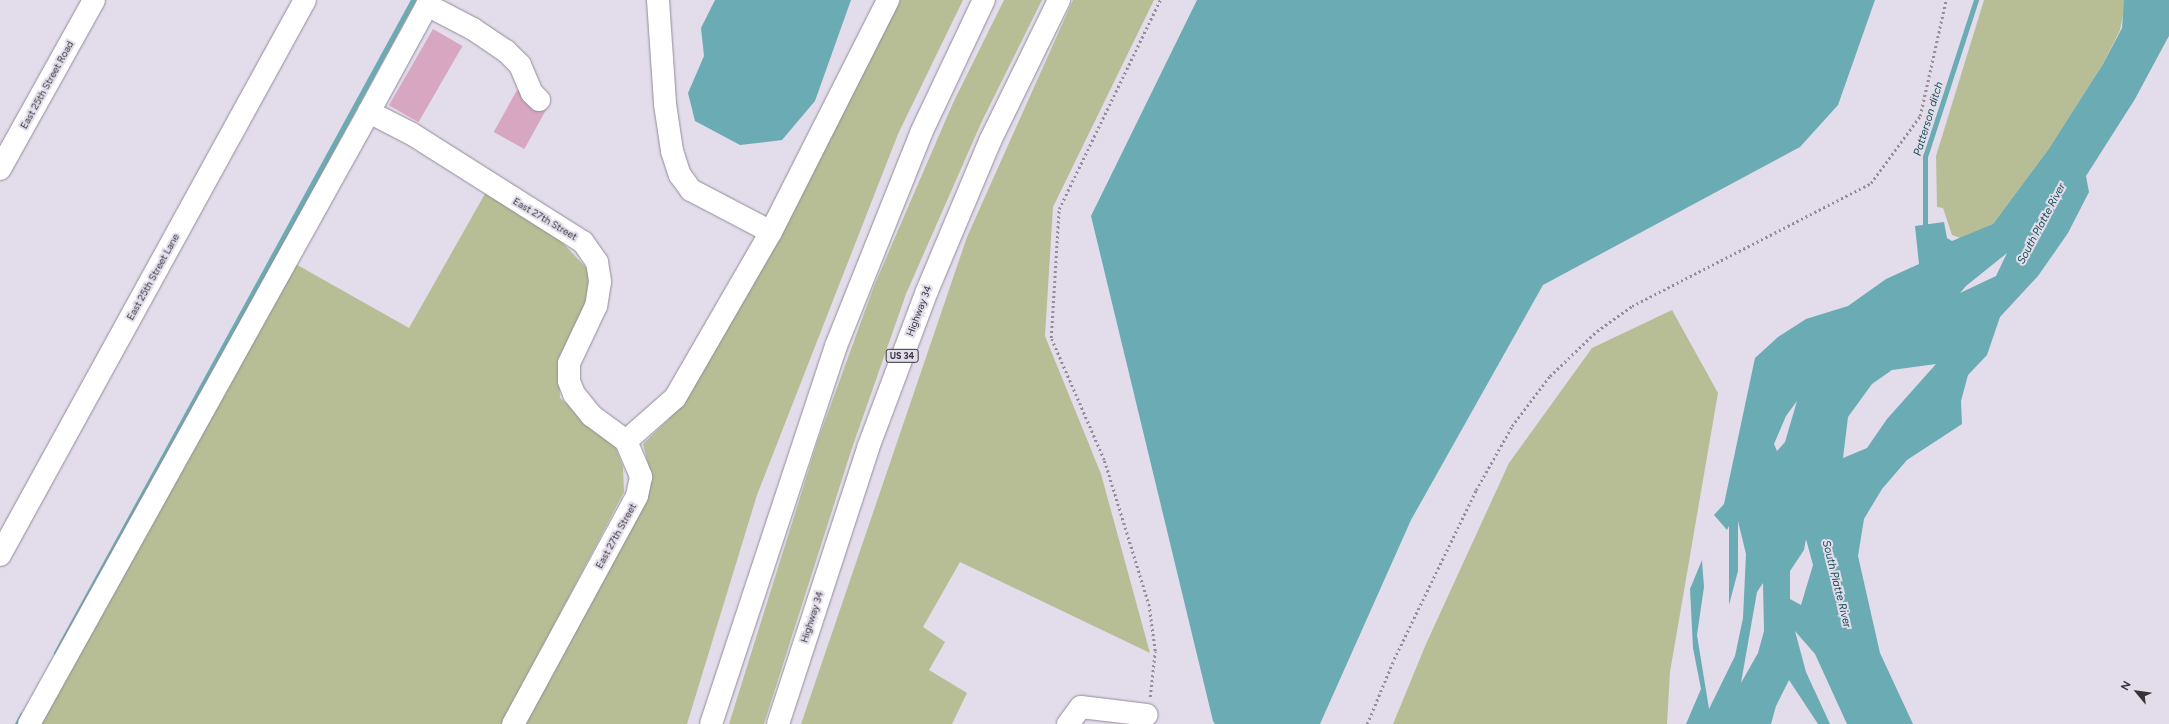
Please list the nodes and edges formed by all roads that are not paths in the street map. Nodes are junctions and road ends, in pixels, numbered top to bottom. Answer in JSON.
{"nodes":[{"id":1,"x":94,"y":0,"type":"edge"},
{"id":2,"x":305,"y":0,"type":"edge"},
{"id":3,"x":658,"y":0,"type":"edge"},
{"id":4,"x":888,"y":0,"type":"edge"},
{"id":5,"x":984,"y":0,"type":"edge"},
{"id":6,"x":1059,"y":0,"type":"edge"},
{"id":7,"x":428,"y":3,"type":"edge"},
{"id":8,"x":539,"y":100,"type":"dead end"},
{"id":9,"x":369,"y":112,"type":"junction"},
{"id":10,"x":0,"y":169,"type":"edge"},
{"id":11,"x":771,"y":232,"type":"junction"},
{"id":12,"x":626,"y":441,"type":"junction"},
{"id":13,"x":0,"y":555,"type":"edge"},
{"id":14,"x":1147,"y":715,"type":"road end"},
{"id":15,"x":29,"y":724,"type":"edge"},
{"id":16,"x":513,"y":724,"type":"edge"},
{"id":17,"x":711,"y":724,"type":"edge"},
{"id":18,"x":778,"y":724,"type":"edge"},
{"id":19,"x":1068,"y":724,"type":"edge"}],
"edges":[{"from":1,"to":10,"type":"main road","name":"East 25th Street Road"},
{"from":2,"to":13,"type":"main road","name":"East 25th Street Lane"},
{"from":3,"to":11,"type":"main road"},
{"from":4,"to":11,"type":"main road"},
{"from":5,"to":17,"type":"main road"},
{"from":6,"to":18,"type":"main road","name":"Highway 34","number":"US 34"},
{"from":7,"to":8,"type":"main road"},
{"from":7,"to":9,"type":"main road"},
{"from":9,"to":12,"type":"main road","name":"East 27th Street"},
{"from":9,"to":15,"type":"main road"},
{"from":11,"to":12,"type":"main road"},
{"from":12,"to":16,"type":"main road","name":"East 27th Street"},
{"from":14,"to":19,"type":"main road"}]}
